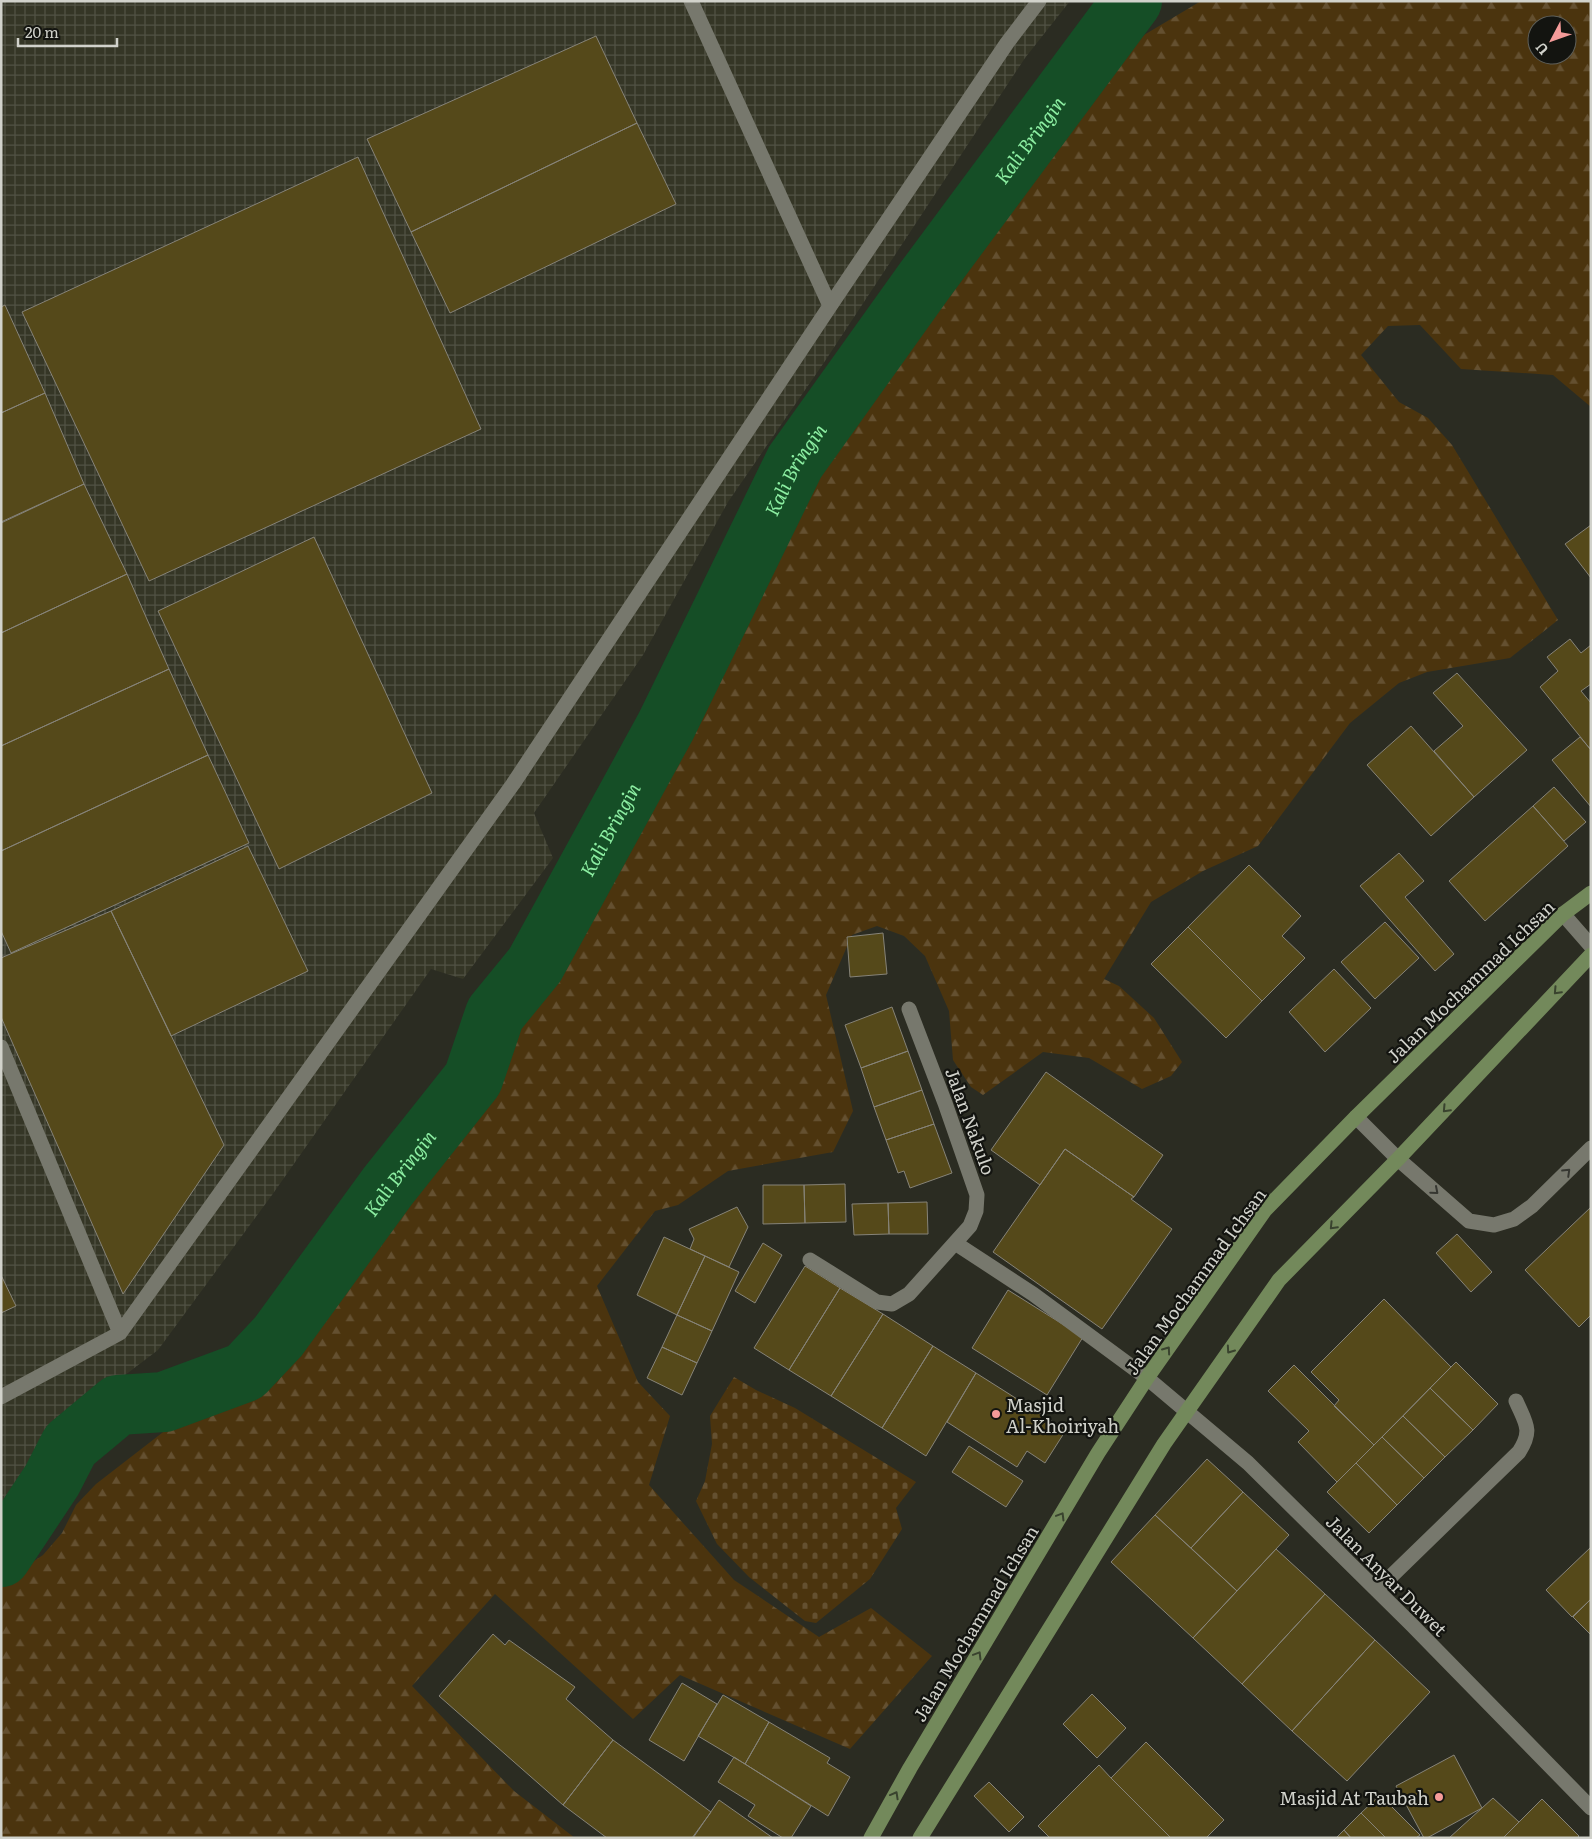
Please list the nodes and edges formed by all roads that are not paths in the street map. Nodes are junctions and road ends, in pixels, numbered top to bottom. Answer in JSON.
{"nodes":[{"id":1,"x":691,"y":1,"type":"edge"},
{"id":2,"x":1039,"y":1,"type":"edge"},
{"id":3,"x":830,"y":306,"type":"junction"},
{"id":4,"x":1591,"y":893,"type":"edge"},
{"id":5,"x":1563,"y":914,"type":"junction"},
{"id":6,"x":1591,"y":946,"type":"edge"},
{"id":7,"x":1591,"y":955,"type":"edge"},
{"id":8,"x":909,"y":1009,"type":"dead end"},
{"id":9,"x":1,"y":1047,"type":"edge"},
{"id":10,"x":1356,"y":1118,"type":"junction"},
{"id":11,"x":1591,"y":1148,"type":"edge"},
{"id":12,"x":1398,"y":1159,"type":"junction"},
{"id":13,"x":955,"y":1243,"type":"junction"},
{"id":14,"x":810,"y":1260,"type":"dead end"},
{"id":15,"x":120,"y":1333,"type":"junction"},
{"id":16,"x":1147,"y":1378,"type":"junction"},
{"id":17,"x":1,"y":1397,"type":"edge"},
{"id":18,"x":1516,"y":1401,"type":"dead end"},
{"id":19,"x":1186,"y":1411,"type":"junction"},
{"id":20,"x":1377,"y":1590,"type":"junction"},
{"id":21,"x":1591,"y":1808,"type":"edge"},
{"id":22,"x":871,"y":1838,"type":"edge"},
{"id":23,"x":920,"y":1838,"type":"edge"}],
"edges":[{"from":1,"to":3,"type":"street"},
{"from":2,"to":3,"type":"street"},
{"from":3,"to":15,"type":"street"},
{"from":4,"to":5,"type":"main road","name":"Jalan Mochammad Ichsan"},
{"from":5,"to":6,"type":"street"},
{"from":5,"to":10,"type":"main road","name":"Jalan Mochammad Ichsan"},
{"from":7,"to":12,"type":"main road","one_way":true},
{"from":8,"to":13,"type":"street","name":"Jalan Nakulo"},
{"from":9,"to":15,"type":"street"},
{"from":10,"to":12,"type":"street"},
{"from":16,"to":10,"type":"main road","name":"Jalan Mochammad Ichsan","one_way":true},
{"from":12,"to":11,"type":"street","one_way":true},
{"from":12,"to":19,"type":"main road","one_way":true},
{"from":13,"to":14,"type":"street","name":"Jalan Nakulo"},
{"from":13,"to":16,"type":"street"},
{"from":15,"to":17,"type":"street"},
{"from":16,"to":19,"type":"street","name":"Jalan Anyar Duwet"},
{"from":22,"to":16,"type":"main road","name":"Jalan Mochammad Ichsan","one_way":true},
{"from":18,"to":20,"type":"street"},
{"from":19,"to":20,"type":"street","name":"Jalan Anyar Duwet"},
{"from":19,"to":23,"type":"main road"},
{"from":20,"to":21,"type":"street","name":"Jalan Anyar Duwet"}]}
